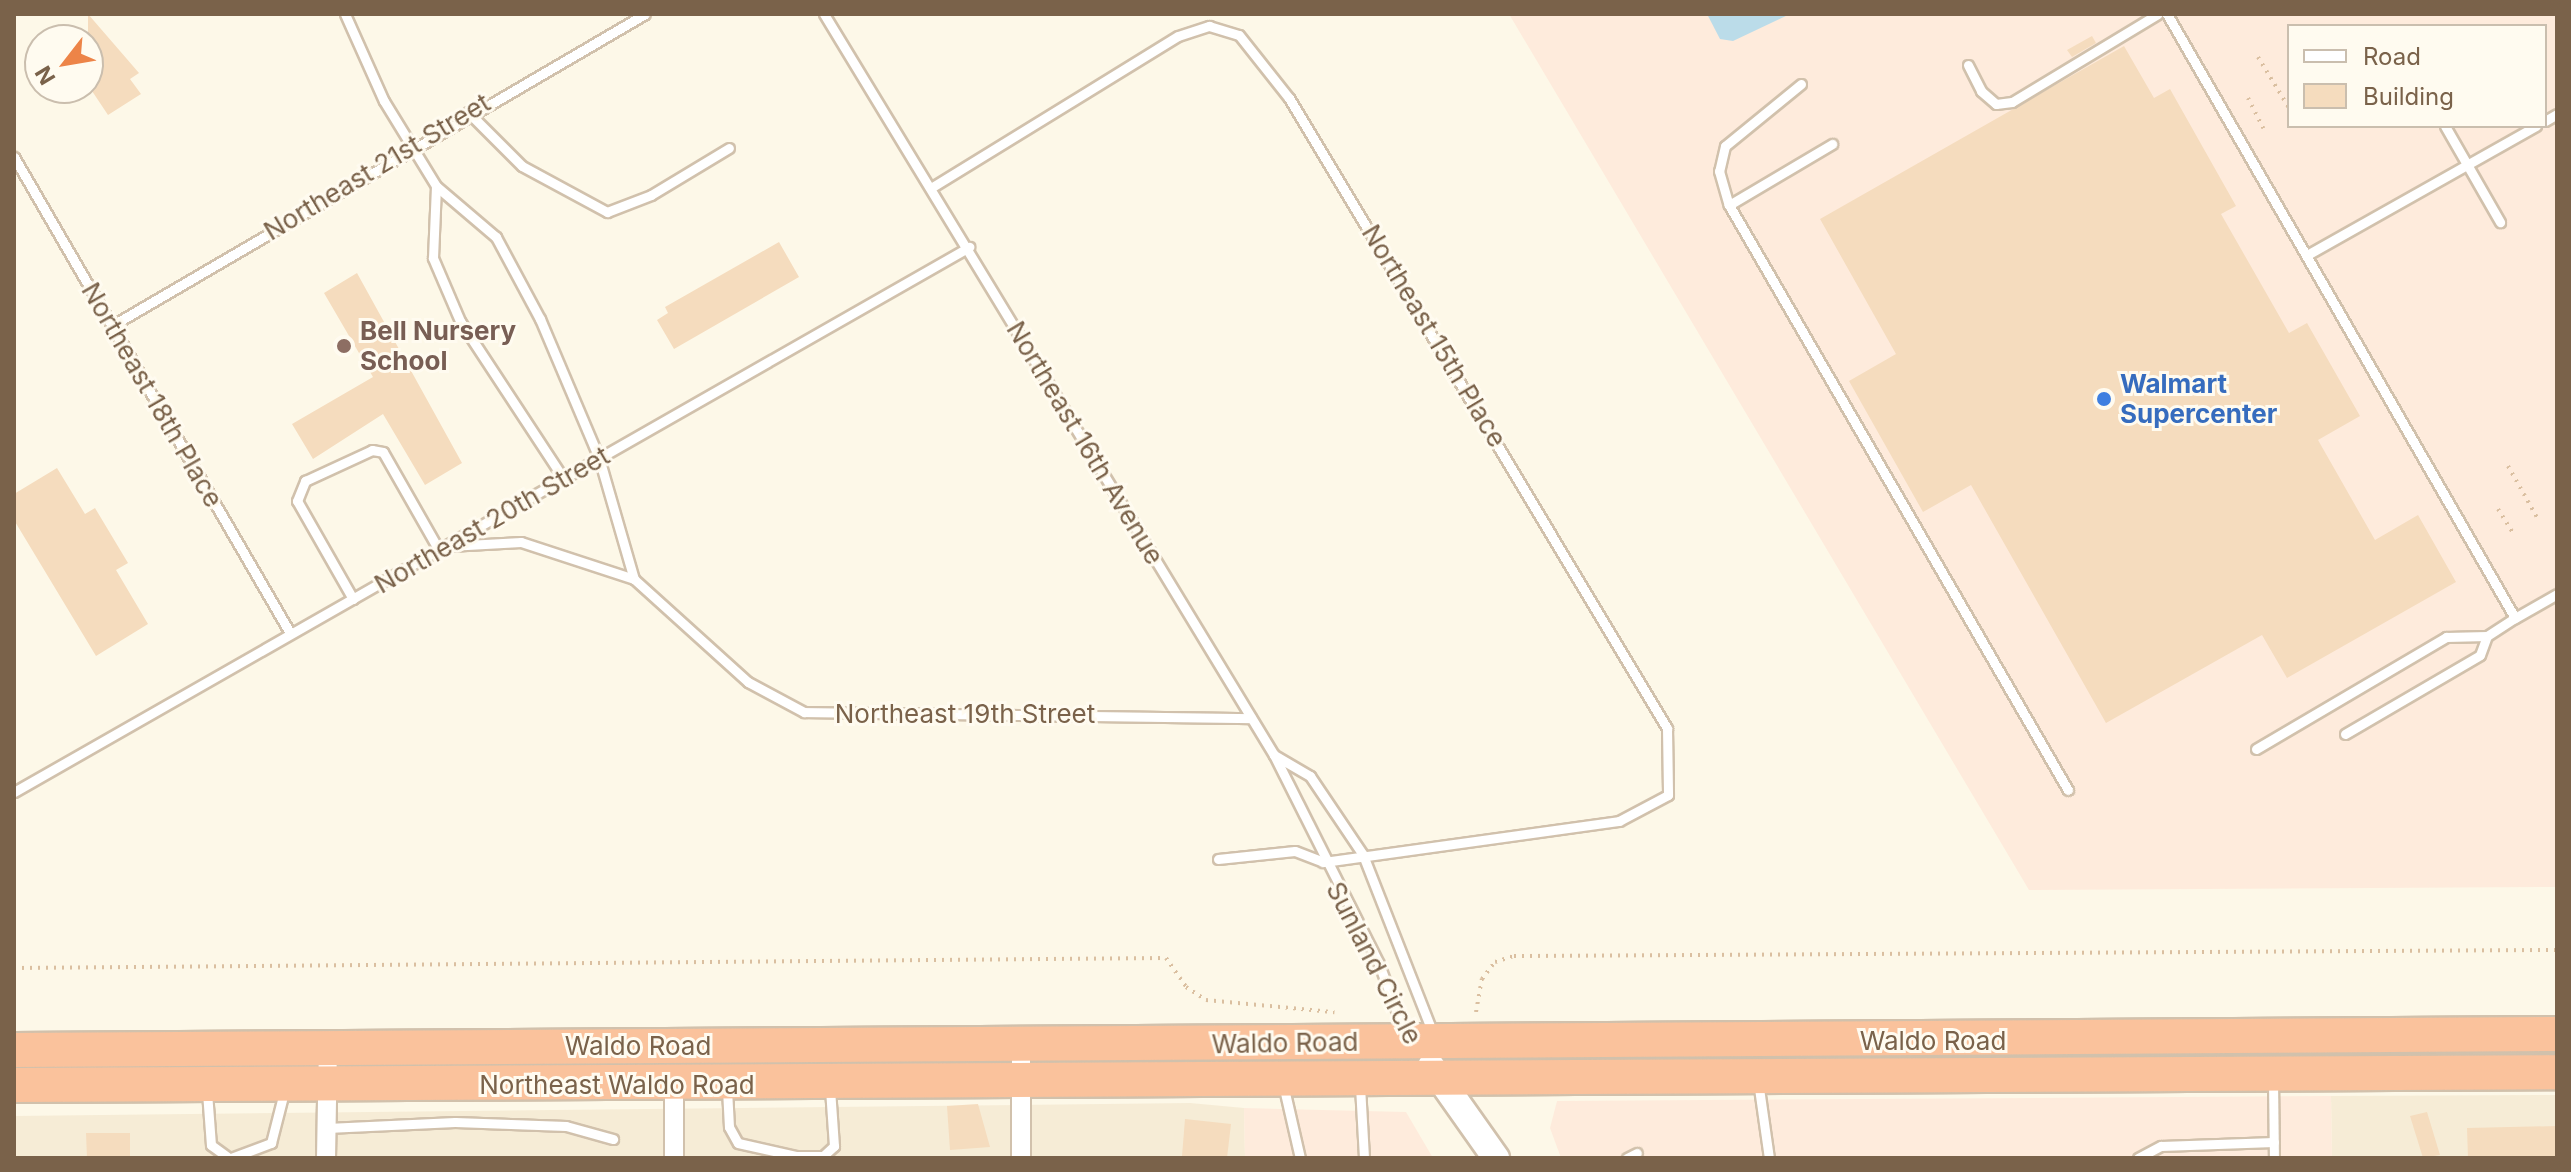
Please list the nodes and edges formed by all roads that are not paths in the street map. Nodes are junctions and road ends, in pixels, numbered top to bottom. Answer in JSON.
{"nodes":[{"id":1,"x":345,"y":14,"type":"edge"},
{"id":2,"x":645,"y":14,"type":"edge"},
{"id":3,"x":824,"y":14,"type":"edge"},
{"id":4,"x":2158,"y":14,"type":"edge"},
{"id":5,"x":2167,"y":14,"type":"edge"},
{"id":6,"x":1968,"y":65,"type":"dead end"},
{"id":7,"x":1801,"y":84,"type":"dead end"},
{"id":8,"x":468,"y":112,"type":"junction"},
{"id":9,"x":2446,"y":128,"type":"edge"},
{"id":10,"x":2533,"y":128,"type":"edge"},
{"id":11,"x":1832,"y":144,"type":"dead end"},
{"id":12,"x":411,"y":148,"type":"junction"},
{"id":13,"x":729,"y":148,"type":"dead end"},
{"id":14,"x":14,"y":157,"type":"edge"},
{"id":15,"x":2468,"y":165,"type":"junction"},
{"id":16,"x":436,"y":186,"type":"junction"},
{"id":17,"x":934,"y":186,"type":"junction"},
{"id":18,"x":1729,"y":205,"type":"junction"},
{"id":19,"x":2500,"y":222,"type":"dead end"},
{"id":20,"x":969,"y":247,"type":"junction"},
{"id":21,"x":2307,"y":255,"type":"junction"},
{"id":22,"x":113,"y":325,"type":"junction"},
{"id":23,"x":599,"y":458,"type":"junction"},
{"id":24,"x":563,"y":478,"type":"junction"},
{"id":25,"x":441,"y":548,"type":"junction"},
{"id":26,"x":634,"y":579,"type":"junction"},
{"id":27,"x":2557,"y":594,"type":"edge"},
{"id":28,"x":353,"y":599,"type":"junction"},
{"id":29,"x":2515,"y":618,"type":"junction"},
{"id":30,"x":290,"y":633,"type":"junction"},
{"id":31,"x":2487,"y":636,"type":"junction"},
{"id":32,"x":1251,"y":718,"type":"junction"},
{"id":33,"x":2345,"y":734,"type":"dead end"},
{"id":34,"x":2256,"y":749,"type":"dead end"},
{"id":35,"x":1274,"y":755,"type":"junction"},
{"id":36,"x":2068,"y":790,"type":"dead end"},
{"id":37,"x":14,"y":792,"type":"edge"},
{"id":38,"x":1363,"y":855,"type":"junction"},
{"id":39,"x":1218,"y":859,"type":"dead end"},
{"id":40,"x":1323,"y":862,"type":"junction"},
{"id":41,"x":2557,"y":1034,"type":"edge"},
{"id":42,"x":1021,"y":1042,"type":"junction"},
{"id":43,"x":1423,"y":1042,"type":"junction"},
{"id":44,"x":675,"y":1045,"type":"junction"},
{"id":45,"x":328,"y":1047,"type":"junction"},
{"id":46,"x":14,"y":1050,"type":"edge"},
{"id":47,"x":2557,"y":1072,"type":"edge"},
{"id":48,"x":2273,"y":1076,"type":"junction"},
{"id":49,"x":1361,"y":1078,"type":"junction"},
{"id":50,"x":1757,"y":1078,"type":"junction"},
{"id":51,"x":1444,"y":1079,"type":"junction"},
{"id":52,"x":1283,"y":1080,"type":"junction"},
{"id":53,"x":1021,"y":1081,"type":"junction"},
{"id":54,"x":1221,"y":1081,"type":"joint"},
{"id":55,"x":327,"y":1084,"type":"junction"},
{"id":56,"x":830,"y":1084,"type":"junction"},
{"id":57,"x":14,"y":1085,"type":"edge"},
{"id":58,"x":207,"y":1085,"type":"junction"},
{"id":59,"x":284,"y":1085,"type":"junction"},
{"id":60,"x":727,"y":1085,"type":"junction"},
{"id":61,"x":674,"y":1086,"type":"junction"},
{"id":62,"x":327,"y":1128,"type":"junction"},
{"id":63,"x":613,"y":1139,"type":"dead end"},
{"id":64,"x":2274,"y":1142,"type":"junction"},
{"id":65,"x":1490,"y":1157,"type":"edge"},
{"id":66,"x":230,"y":1158,"type":"edge"},
{"id":67,"x":326,"y":1158,"type":"edge"},
{"id":68,"x":674,"y":1158,"type":"edge"},
{"id":69,"x":1021,"y":1158,"type":"edge"},
{"id":70,"x":1300,"y":1158,"type":"edge"},
{"id":71,"x":1364,"y":1158,"type":"edge"},
{"id":72,"x":1769,"y":1158,"type":"edge"},
{"id":73,"x":2138,"y":1158,"type":"edge"},
{"id":74,"x":2274,"y":1158,"type":"edge"}],
"edges":[{"from":1,"to":12,"type":"lane"},
{"from":2,"to":8,"type":"lane","name":"Northeast 21st Street"},
{"from":3,"to":17,"type":"lane","name":"Northeast 16th Avenue"},
{"from":4,"to":6,"type":"lane"},
{"from":5,"to":21,"type":"lane"},
{"from":7,"to":18,"type":"lane"},
{"from":8,"to":12,"type":"lane","name":"Northeast 21st Street"},
{"from":8,"to":13,"type":"lane"},
{"from":9,"to":15,"type":"lane"},
{"from":10,"to":15,"type":"lane"},
{"from":11,"to":18,"type":"lane"},
{"from":12,"to":16,"type":"lane"},
{"from":12,"to":22,"type":"lane","name":"Northeast 21st Street"},
{"from":14,"to":22,"type":"lane","name":"Northeast 18th Place"},
{"from":15,"to":19,"type":"lane"},
{"from":15,"to":21,"type":"lane"},
{"from":16,"to":23,"type":"lane"},
{"from":16,"to":24,"type":"lane"},
{"from":17,"to":20,"type":"lane","name":"Northeast 16th Avenue"},
{"from":17,"to":38,"type":"lane","name":"Northeast 15th Place"},
{"from":18,"to":36,"type":"lane"},
{"from":20,"to":23,"type":"lane","name":"Northeast 20th Street"},
{"from":20,"to":32,"type":"lane","name":"Northeast 16th Avenue"},
{"from":21,"to":29,"type":"lane"},
{"from":22,"to":30,"type":"lane","name":"Northeast 18th Place"},
{"from":23,"to":24,"type":"lane","name":"Northeast 20th Street"},
{"from":23,"to":26,"type":"lane"},
{"from":24,"to":25,"type":"lane","name":"Northeast 20th Street"},
{"from":25,"to":26,"type":"lane","name":"Northeast 19th Street"},
{"from":25,"to":28,"type":"lane","name":"Northeast 20th Street"},
{"from":25,"to":28,"type":"lane"},
{"from":26,"to":32,"type":"lane","name":"Northeast 19th Street"},
{"from":27,"to":29,"type":"lane"},
{"from":28,"to":30,"type":"lane","name":"Northeast 20th Street"},
{"from":29,"to":31,"type":"lane"},
{"from":30,"to":37,"type":"lane","name":"Northeast 20th Street"},
{"from":31,"to":33,"type":"lane"},
{"from":31,"to":34,"type":"lane"},
{"from":32,"to":35,"type":"lane","name":"Northeast 16th Avenue"},
{"from":35,"to":38,"type":"lane","name":"Northeast 16th Avenue"},
{"from":35,"to":40,"type":"lane","name":"Sunland Circle"},
{"from":38,"to":40,"type":"lane"},
{"from":38,"to":43,"type":"lane","name":"Sunland Circle"},
{"from":39,"to":40,"type":"lane"},
{"from":40,"to":43,"type":"lane","name":"Sunland Circle"},
{"from":41,"to":43,"type":"highway","name":"Waldo Road"},
{"from":42,"to":43,"type":"highway","name":"Waldo Road"},
{"from":42,"to":44,"type":"highway","name":"Waldo Road"},
{"from":42,"to":53,"type":"street"},
{"from":43,"to":51,"type":"street","name":"Sunland Circle"},
{"from":44,"to":45,"type":"highway","name":"Waldo Road"},
{"from":44,"to":61,"type":"street"},
{"from":45,"to":46,"type":"highway","name":"Waldo Road"},
{"from":45,"to":55,"type":"street"},
{"from":47,"to":48,"type":"highway","name":"Waldo Road"},
{"from":48,"to":50,"type":"highway","name":"Waldo Road"},
{"from":48,"to":64,"type":"lane"},
{"from":49,"to":51,"type":"highway","name":"Waldo Road"},
{"from":49,"to":52,"type":"highway","name":"Waldo Road"},
{"from":49,"to":71,"type":"lane"},
{"from":50,"to":51,"type":"highway","name":"Waldo Road"},
{"from":50,"to":72,"type":"lane"},
{"from":51,"to":65,"type":"street"},
{"from":52,"to":54,"type":"highway","name":"Waldo Road"},
{"from":52,"to":70,"type":"lane"},
{"from":53,"to":54,"type":"highway","name":"Northeast Waldo Road"},
{"from":53,"to":56,"type":"highway","name":"Northeast Waldo Road"},
{"from":53,"to":69,"type":"street"},
{"from":55,"to":59,"type":"highway","name":"Northeast Waldo Road"},
{"from":55,"to":61,"type":"highway","name":"Northeast Waldo Road"},
{"from":55,"to":62,"type":"street"},
{"from":56,"to":60,"type":"highway","name":"Northeast Waldo Road"},
{"from":56,"to":60,"type":"lane"},
{"from":57,"to":58,"type":"highway","name":"Northeast Waldo Road"},
{"from":58,"to":59,"type":"highway","name":"Northeast Waldo Road"},
{"from":58,"to":66,"type":"lane"},
{"from":59,"to":66,"type":"lane"},
{"from":60,"to":61,"type":"highway","name":"Northeast Waldo Road"},
{"from":61,"to":68,"type":"street"},
{"from":62,"to":63,"type":"lane"},
{"from":62,"to":67,"type":"street"},
{"from":64,"to":73,"type":"lane"},
{"from":64,"to":74,"type":"lane"}]}
